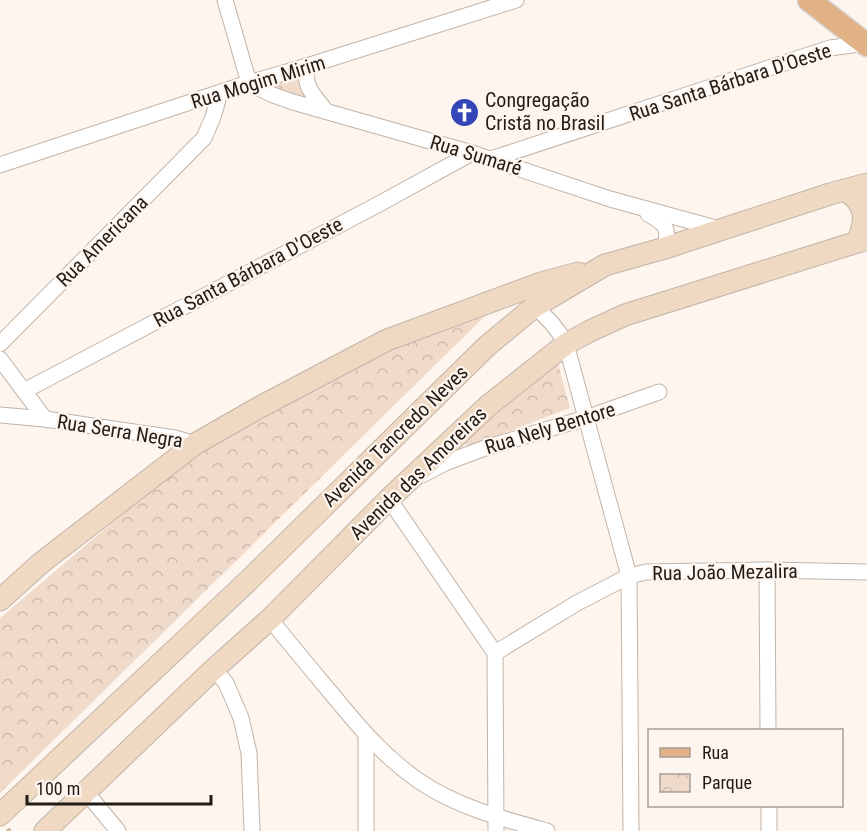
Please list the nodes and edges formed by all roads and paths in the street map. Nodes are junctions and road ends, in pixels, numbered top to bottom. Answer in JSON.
{"nodes":[{"id":1,"x":225,"y":0,"type":"edge"},
{"id":2,"x":516,"y":0,"type":"edge"},
{"id":3,"x":809,"y":0,"type":"edge"},
{"id":4,"x":866,"y":44,"type":"edge"},
{"id":5,"x":307,"y":66,"type":"junction"},
{"id":6,"x":249,"y":82,"type":"junction"},
{"id":7,"x":220,"y":93,"type":"junction"},
{"id":8,"x":198,"y":100,"type":"junction"},
{"id":9,"x":325,"y":110,"type":"junction"},
{"id":10,"x":204,"y":138,"type":"junction"},
{"id":11,"x":472,"y":153,"type":"junction"},
{"id":12,"x":491,"y":159,"type":"junction"},
{"id":13,"x":0,"y":165,"type":"edge"},
{"id":14,"x":867,"y":184,"type":"edge"},
{"id":15,"x":845,"y":190,"type":"junction"},
{"id":16,"x":627,"y":202,"type":"junction"},
{"id":17,"x":719,"y":229,"type":"junction"},
{"id":18,"x":862,"y":241,"type":"edge"},
{"id":19,"x":665,"y":248,"type":"junction"},
{"id":20,"x":605,"y":266,"type":"junction"},
{"id":21,"x":475,"y":306,"type":"junction"},
{"id":22,"x":534,"y":307,"type":"junction"},
{"id":23,"x":0,"y":344,"type":"edge"},
{"id":24,"x":566,"y":344,"type":"junction"},
{"id":25,"x":0,"y":359,"type":"edge"},
{"id":26,"x":24,"y":391,"type":"junction"},
{"id":27,"x":659,"y":392,"type":"dead end"},
{"id":28,"x":8,"y":416,"type":"edge"},
{"id":29,"x":586,"y":418,"type":"junction"},
{"id":30,"x":45,"y":419,"type":"junction"},
{"id":31,"x":195,"y":444,"type":"junction"},
{"id":32,"x":410,"y":481,"type":"junction"},
{"id":33,"x":389,"y":499,"type":"junction"},
{"id":34,"x":767,"y":570,"type":"junction"},
{"id":35,"x":867,"y":572,"type":"edge"},
{"id":36,"x":629,"y":576,"type":"junction"},
{"id":37,"x":0,"y":600,"type":"edge"},
{"id":38,"x":270,"y":619,"type":"junction"},
{"id":39,"x":495,"y":653,"type":"junction"},
{"id":40,"x":214,"y":669,"type":"junction"},
{"id":41,"x":768,"y":729,"type":"edge"},
{"id":42,"x":366,"y":736,"type":"junction"},
{"id":43,"x":86,"y":792,"type":"junction"},
{"id":44,"x":769,"y":807,"type":"edge"},
{"id":45,"x":0,"y":815,"type":"edge"},
{"id":46,"x":496,"y":824,"type":"edge"},
{"id":47,"x":45,"y":831,"type":"edge"},
{"id":48,"x":118,"y":831,"type":"edge"},
{"id":49,"x":252,"y":831,"type":"edge"},
{"id":50,"x":366,"y":831,"type":"edge"},
{"id":51,"x":547,"y":831,"type":"edge"},
{"id":52,"x":631,"y":831,"type":"edge"},
{"id":53,"x":769,"y":831,"type":"edge"}],
"edges":[{"from":1,"to":6,"type":"street"},
{"from":2,"to":5,"type":"street","name":"Rua Mogim Mirim"},
{"from":3,"to":4,"type":"main road"},
{"from":4,"to":12,"type":"street","name":"Rua Santa Bárbara D'Oeste"},
{"from":5,"to":6,"type":"street","name":"Rua Mogim Mirim"},
{"from":5,"to":9,"type":"street"},
{"from":6,"to":7,"type":"street","name":"Rua Mogim Mirim"},
{"from":6,"to":9,"type":"street","name":"Rua Sumaré"},
{"from":7,"to":8,"type":"street","name":"Rua Mogim Mirim"},
{"from":7,"to":10,"type":"street","name":"Rua Americana"},
{"from":8,"to":10,"type":"street"},
{"from":8,"to":13,"type":"street","name":"Rua Mogim Mirim"},
{"from":9,"to":11,"type":"street","name":"Rua Sumaré"},
{"from":10,"to":23,"type":"street","name":"Rua Americana"},
{"from":11,"to":12,"type":"street","name":"Rua Sumaré"},
{"from":11,"to":26,"type":"street","name":"Rua Santa Bárbara D'Oeste"},
{"from":12,"to":16,"type":"street","name":"Rua Sumaré"},
{"from":14,"to":15,"type":"main road","name":"Avenida Tancredo Neves"},
{"from":15,"to":17,"type":"main road","name":"Avenida Tancredo Neves"},
{"from":15,"to":18,"type":"main road"},
{"from":16,"to":17,"type":"street","name":"Rua Sumaré"},
{"from":16,"to":19,"type":"street","name":"Rua Sumaré"},
{"from":17,"to":19,"type":"main road","name":"Avenida Tancredo Neves"},
{"from":18,"to":24,"type":"main road","name":"Avenida das Amoreiras"},
{"from":19,"to":20,"type":"main road","name":"Avenida Tancredo Neves"},
{"from":20,"to":21,"type":"main road"},
{"from":20,"to":22,"type":"main road","name":"Avenida Tancredo Neves"},
{"from":21,"to":22,"type":"main road"},
{"from":21,"to":31,"type":"main road"},
{"from":22,"to":24,"type":"street"},
{"from":22,"to":45,"type":"main road","name":"Avenida Tancredo Neves"},
{"from":24,"to":29,"type":"street"},
{"from":24,"to":32,"type":"main road","name":"Avenida das Amoreiras"},
{"from":25,"to":26,"type":"street","name":"Rua Serra Negra"},
{"from":26,"to":28,"type":"street","name":"Rua Serra Negra"},
{"from":26,"to":30,"type":"street","name":"Rua Serra Negra"},
{"from":27,"to":29,"type":"street","name":"Rua Nely Bentore"},
{"from":28,"to":30,"type":"street","name":"Rua Serra Negra"},
{"from":29,"to":32,"type":"street","name":"Rua Nely Bentore"},
{"from":29,"to":36,"type":"street"},
{"from":30,"to":31,"type":"street","name":"Rua Serra Negra"},
{"from":31,"to":37,"type":"main road"},
{"from":32,"to":33,"type":"main road","name":"Avenida das Amoreiras"},
{"from":33,"to":38,"type":"main road","name":"Avenida das Amoreiras"},
{"from":33,"to":39,"type":"street"},
{"from":34,"to":35,"type":"street","name":"Rua João Mezalira"},
{"from":34,"to":36,"type":"street","name":"Rua João Mezalira"},
{"from":34,"to":41,"type":"street"},
{"from":36,"to":39,"type":"street","name":"Rua João Mezalira"},
{"from":36,"to":52,"type":"street"},
{"from":38,"to":40,"type":"main road","name":"Avenida das Amoreiras"},
{"from":38,"to":42,"type":"street"},
{"from":39,"to":46,"type":"street"},
{"from":40,"to":43,"type":"main road","name":"Avenida das Amoreiras"},
{"from":40,"to":49,"type":"street"},
{"from":42,"to":46,"type":"street"},
{"from":42,"to":50,"type":"street"},
{"from":43,"to":47,"type":"main road","name":"Avenida das Amoreiras"},
{"from":43,"to":48,"type":"street"},
{"from":44,"to":53,"type":"street"},
{"from":46,"to":51,"type":"street"}]}
